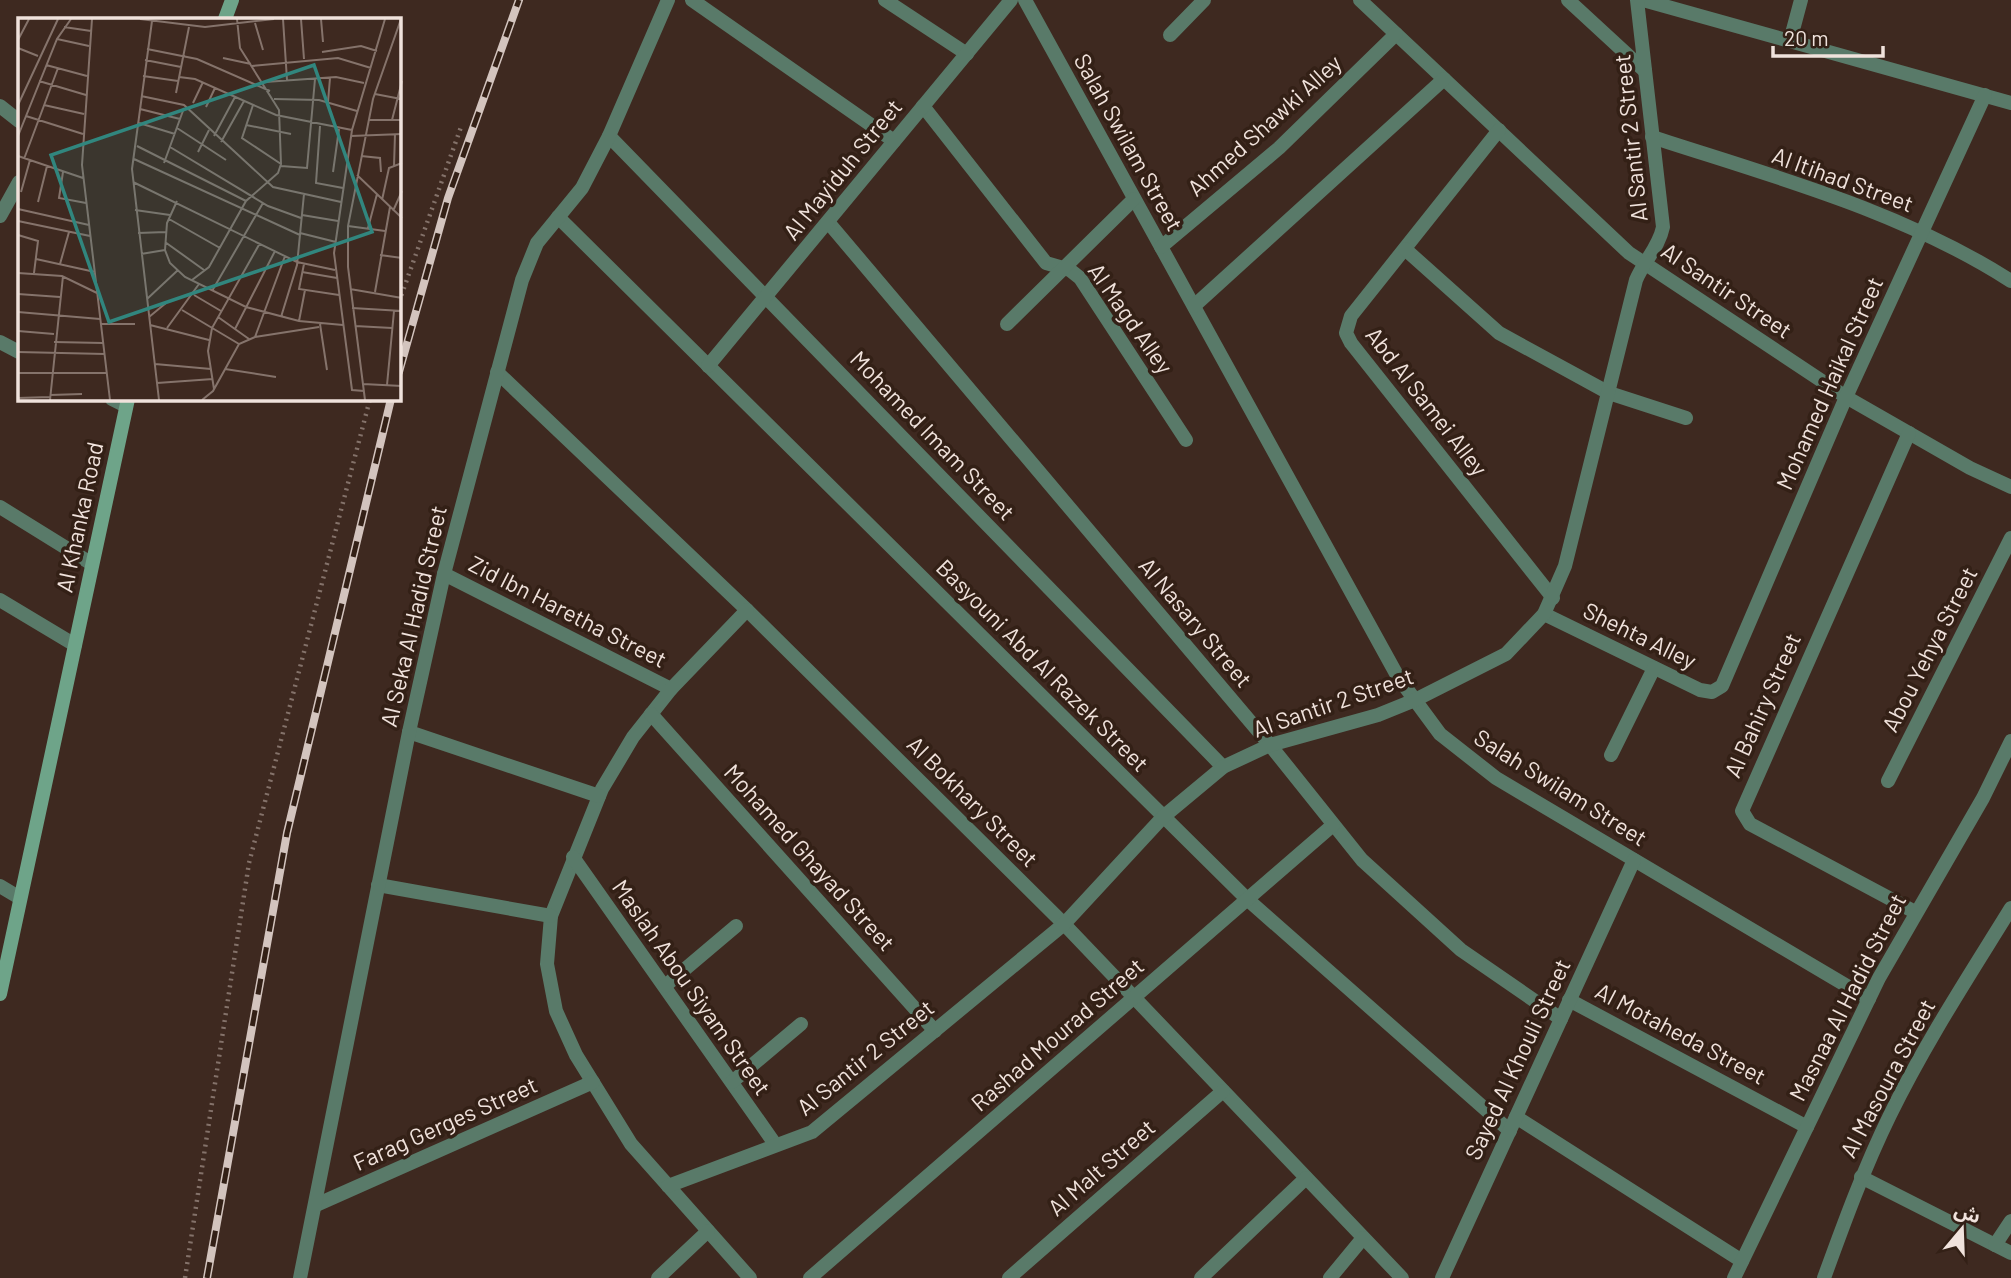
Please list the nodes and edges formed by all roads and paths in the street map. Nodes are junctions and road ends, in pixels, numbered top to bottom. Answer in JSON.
{"nodes":[{"id":1,"x":232,"y":0,"type":"edge"},
{"id":2,"x":668,"y":0,"type":"edge"},
{"id":3,"x":692,"y":0,"type":"edge"},
{"id":4,"x":885,"y":0,"type":"edge"},
{"id":5,"x":1011,"y":0,"type":"edge"},
{"id":6,"x":1025,"y":0,"type":"edge"},
{"id":7,"x":1204,"y":0,"type":"edge"},
{"id":8,"x":1360,"y":0,"type":"edge"},
{"id":9,"x":1568,"y":0,"type":"edge"},
{"id":10,"x":1637,"y":0,"type":"edge"},
{"id":11,"x":1643,"y":0,"type":"edge"},
{"id":12,"x":1801,"y":0,"type":"edge"},
{"id":13,"x":225,"y":18,"type":"edge"},
{"id":14,"x":1396,"y":34,"type":"junction"},
{"id":15,"x":1170,"y":35,"type":"dead end"},
{"id":16,"x":1790,"y":41,"type":"junction"},
{"id":17,"x":967,"y":54,"type":"junction"},
{"id":18,"x":1645,"y":71,"type":"junction"},
{"id":19,"x":1444,"y":79,"type":"junction"},
{"id":20,"x":1985,"y":95,"type":"junction"},
{"id":21,"x":2011,"y":103,"type":"edge"},
{"id":22,"x":0,"y":106,"type":"edge"},
{"id":23,"x":923,"y":106,"type":"junction"},
{"id":24,"x":18,"y":120,"type":"edge"},
{"id":25,"x":461,"y":128,"type":"dead end"},
{"id":26,"x":1499,"y":130,"type":"junction"},
{"id":27,"x":609,"y":135,"type":"junction"},
{"id":28,"x":1653,"y":137,"type":"junction"},
{"id":29,"x":894,"y":141,"type":"junction"},
{"id":30,"x":18,"y":184,"type":"edge"},
{"id":31,"x":1134,"y":199,"type":"junction"},
{"id":32,"x":0,"y":216,"type":"edge"},
{"id":33,"x":558,"y":217,"type":"junction"},
{"id":34,"x":828,"y":222,"type":"junction"},
{"id":35,"x":1922,"y":233,"type":"junction"},
{"id":36,"x":1161,"y":247,"type":"junction"},
{"id":37,"x":1405,"y":249,"type":"junction"},
{"id":38,"x":1643,"y":262,"type":"junction"},
{"id":39,"x":1064,"y":268,"type":"junction"},
{"id":40,"x":2011,"y":281,"type":"edge"},
{"id":41,"x":401,"y":296,"type":"edge"},
{"id":42,"x":766,"y":297,"type":"junction"},
{"id":43,"x":1194,"y":306,"type":"junction"},
{"id":44,"x":1007,"y":324,"type":"dead end"},
{"id":45,"x":0,"y":342,"type":"edge"},
{"id":46,"x":18,"y":351,"type":"edge"},
{"id":47,"x":708,"y":366,"type":"junction"},
{"id":48,"x":497,"y":372,"type":"junction"},
{"id":49,"x":1609,"y":393,"type":"junction"},
{"id":50,"x":1846,"y":397,"type":"junction"},
{"id":51,"x":369,"y":401,"type":"edge"},
{"id":52,"x":127,"y":402,"type":"edge"},
{"id":53,"x":1686,"y":418,"type":"dead end"},
{"id":54,"x":1909,"y":433,"type":"junction"},
{"id":55,"x":1186,"y":440,"type":"dead end"},
{"id":56,"x":2011,"y":487,"type":"edge"},
{"id":57,"x":0,"y":507,"type":"edge"},
{"id":58,"x":2011,"y":537,"type":"edge"},
{"id":59,"x":92,"y":564,"type":"junction"},
{"id":60,"x":444,"y":573,"type":"junction"},
{"id":61,"x":1553,"y":598,"type":"junction"},
{"id":62,"x":0,"y":600,"type":"edge"},
{"id":63,"x":747,"y":610,"type":"junction"},
{"id":64,"x":1544,"y":614,"type":"junction"},
{"id":65,"x":75,"y":645,"type":"junction"},
{"id":66,"x":1654,"y":668,"type":"junction"},
{"id":67,"x":671,"y":689,"type":"junction"},
{"id":68,"x":1717,"y":690,"type":"joint"},
{"id":69,"x":1415,"y":700,"type":"junction"},
{"id":70,"x":651,"y":714,"type":"junction"},
{"id":71,"x":409,"y":732,"type":"junction"},
{"id":72,"x":2011,"y":741,"type":"edge"},
{"id":73,"x":1270,"y":745,"type":"junction"},
{"id":74,"x":1611,"y":755,"type":"dead end"},
{"id":75,"x":1223,"y":767,"type":"junction"},
{"id":76,"x":1888,"y":781,"type":"dead end"},
{"id":77,"x":599,"y":796,"type":"junction"},
{"id":78,"x":1163,"y":817,"type":"junction"},
{"id":79,"x":1333,"y":825,"type":"junction"},
{"id":80,"x":573,"y":857,"type":"junction"},
{"id":81,"x":1634,"y":860,"type":"junction"},
{"id":82,"x":378,"y":885,"type":"junction"},
{"id":83,"x":0,"y":886,"type":"edge"},
{"id":84,"x":20,"y":898,"type":"junction"},
{"id":85,"x":1247,"y":899,"type":"junction"},
{"id":86,"x":2011,"y":908,"type":"edge"},
{"id":87,"x":1915,"y":912,"type":"junction"},
{"id":88,"x":551,"y":916,"type":"junction"},
{"id":89,"x":1064,"y":924,"type":"junction"},
{"id":90,"x":736,"y":926,"type":"dead end"},
{"id":91,"x":665,"y":986,"type":"junction"},
{"id":92,"x":0,"y":994,"type":"edge"},
{"id":93,"x":1134,"y":997,"type":"junction"},
{"id":94,"x":1869,"y":999,"type":"junction"},
{"id":95,"x":1569,"y":1000,"type":"junction"},
{"id":96,"x":1560,"y":1019,"type":"junction"},
{"id":97,"x":801,"y":1024,"type":"dead end"},
{"id":98,"x":935,"y":1031,"type":"junction"},
{"id":99,"x":732,"y":1082,"type":"junction"},
{"id":100,"x":593,"y":1083,"type":"junction"},
{"id":101,"x":1223,"y":1091,"type":"junction"},
{"id":102,"x":1516,"y":1117,"type":"junction"},
{"id":103,"x":1807,"y":1127,"type":"junction"},
{"id":104,"x":1510,"y":1131,"type":"junction"},
{"id":105,"x":775,"y":1144,"type":"junction"},
{"id":106,"x":1861,"y":1177,"type":"junction"},
{"id":107,"x":1306,"y":1178,"type":"junction"},
{"id":108,"x":668,"y":1186,"type":"junction"},
{"id":109,"x":316,"y":1205,"type":"junction"},
{"id":110,"x":2011,"y":1221,"type":"edge"},
{"id":111,"x":708,"y":1231,"type":"junction"},
{"id":112,"x":1363,"y":1238,"type":"junction"},
{"id":113,"x":1995,"y":1245,"type":"junction"},
{"id":114,"x":2011,"y":1254,"type":"edge"},
{"id":115,"x":1742,"y":1261,"type":"junction"},
{"id":116,"x":186,"y":1278,"type":"edge"},
{"id":117,"x":300,"y":1278,"type":"edge"},
{"id":118,"x":658,"y":1278,"type":"edge"},
{"id":119,"x":750,"y":1278,"type":"edge"},
{"id":120,"x":810,"y":1278,"type":"edge"},
{"id":121,"x":1009,"y":1278,"type":"edge"},
{"id":122,"x":1201,"y":1278,"type":"edge"},
{"id":123,"x":1330,"y":1278,"type":"edge"},
{"id":124,"x":1402,"y":1278,"type":"edge"},
{"id":125,"x":1442,"y":1278,"type":"edge"},
{"id":126,"x":1734,"y":1278,"type":"edge"},
{"id":127,"x":1824,"y":1278,"type":"edge"}],
"edges":[{"from":1,"to":13,"type":"main road"},
{"from":2,"to":27,"type":"street","name":"Al Seka Al Hadid Street"},
{"from":3,"to":29,"type":"street"},
{"from":4,"to":17,"type":"street"},
{"from":5,"to":17,"type":"street","name":"Al Mayiduh Street"},
{"from":6,"to":31,"type":"street","name":"Salah Swilam Street"},
{"from":7,"to":15,"type":"street"},
{"from":8,"to":14,"type":"street","name":"Al Santir Street"},
{"from":9,"to":18,"type":"street"},
{"from":10,"to":18,"type":"street","name":"Al Santir 2 Street"},
{"from":11,"to":16,"type":"street"},
{"from":12,"to":16,"type":"street"},
{"from":14,"to":19,"type":"street","name":"Al Santir Street"},
{"from":14,"to":36,"type":"street","name":"Ahmed Shawki Alley"},
{"from":16,"to":20,"type":"street"},
{"from":17,"to":23,"type":"street","name":"Al Mayiduh Street"},
{"from":18,"to":28,"type":"street","name":"Al Santir 2 Street"},
{"from":19,"to":26,"type":"street","name":"Al Santir Street"},
{"from":19,"to":43,"type":"street"},
{"from":20,"to":21,"type":"street"},
{"from":20,"to":35,"type":"street","name":"Mohamed Haikal Street"},
{"from":22,"to":24,"type":"street"},
{"from":23,"to":29,"type":"street","name":"Al Mayiduh Street"},
{"from":23,"to":39,"type":"street","name":"Al Magd Alley"},
{"from":25,"to":41,"type":"path"},
{"from":26,"to":37,"type":"street","name":"Abd Al Samei Alley"},
{"from":26,"to":38,"type":"street","name":"Al Santir Street"},
{"from":27,"to":33,"type":"street","name":"Al Seka Al Hadid Street"},
{"from":27,"to":42,"type":"street","name":"Mohamed Imam Street"},
{"from":28,"to":35,"type":"street","name":"Al Itihad Street"},
{"from":28,"to":38,"type":"street","name":"Al Santir 2 Street"},
{"from":29,"to":34,"type":"street","name":"Al Mayiduh Street"},
{"from":30,"to":32,"type":"street"},
{"from":31,"to":36,"type":"street","name":"Salah Swilam Street"},
{"from":31,"to":39,"type":"street"},
{"from":33,"to":47,"type":"street","name":"Basyouni Abd Al Razek Street"},
{"from":33,"to":48,"type":"street","name":"Al Seka Al Hadid Street"},
{"from":34,"to":42,"type":"street","name":"Al Mayiduh Street"},
{"from":34,"to":73,"type":"street","name":"Al Nasary Street"},
{"from":35,"to":40,"type":"street","name":"Al Itihad Street"},
{"from":35,"to":50,"type":"street","name":"Mohamed Haikal Street"},
{"from":36,"to":43,"type":"street","name":"Salah Swilam Street"},
{"from":37,"to":49,"type":"street"},
{"from":37,"to":61,"type":"street","name":"Abd Al Samei Alley"},
{"from":38,"to":49,"type":"street","name":"Al Santir 2 Street"},
{"from":38,"to":50,"type":"street","name":"Al Santir Street"},
{"from":39,"to":44,"type":"street"},
{"from":39,"to":55,"type":"street","name":"Al Magd Alley"},
{"from":42,"to":47,"type":"street","name":"Al Mayiduh Street"},
{"from":42,"to":75,"type":"street","name":"Mohamed Imam Street"},
{"from":43,"to":69,"type":"street","name":"Salah Swilam Street"},
{"from":45,"to":46,"type":"street"},
{"from":47,"to":78,"type":"street","name":"Basyouni Abd Al Razek Street"},
{"from":48,"to":60,"type":"street","name":"Al Seka Al Hadid Street"},
{"from":48,"to":63,"type":"street","name":"Al Bokhary Street"},
{"from":49,"to":53,"type":"street"},
{"from":49,"to":61,"type":"street","name":"Al Santir 2 Street"},
{"from":50,"to":54,"type":"street","name":"Al Santir Street"},
{"from":50,"to":68,"type":"street","name":"Mohamed Haikal Street"},
{"from":51,"to":116,"type":"path"},
{"from":52,"to":59,"type":"main road","name":"Al Khanka Road"},
{"from":54,"to":56,"type":"street","name":"Al Santir Street"},
{"from":54,"to":87,"type":"street","name":"Al Bahiry Street"},
{"from":57,"to":59,"type":"street"},
{"from":58,"to":76,"type":"street","name":"Abou Yehya Street"},
{"from":59,"to":65,"type":"main road","name":"Al Khanka Road"},
{"from":60,"to":67,"type":"street","name":"Zid Ibn Haretha Street"},
{"from":60,"to":71,"type":"street","name":"Al Seka Al Hadid Street"},
{"from":61,"to":64,"type":"street","name":"Al Santir 2 Street"},
{"from":62,"to":65,"type":"street"},
{"from":63,"to":67,"type":"street"},
{"from":63,"to":89,"type":"street","name":"Al Bokhary Street"},
{"from":64,"to":66,"type":"street","name":"Shehta Alley"},
{"from":64,"to":69,"type":"street","name":"Al Santir 2 Street"},
{"from":65,"to":84,"type":"main road","name":"Al Khanka Road"},
{"from":66,"to":68,"type":"street","name":"Shehta Alley"},
{"from":66,"to":74,"type":"street"},
{"from":67,"to":70,"type":"street"},
{"from":69,"to":73,"type":"street","name":"Al Santir 2 Street"},
{"from":69,"to":81,"type":"street","name":"Salah Swilam Street"},
{"from":70,"to":77,"type":"street"},
{"from":70,"to":98,"type":"street","name":"Mohamed Ghayad Street"},
{"from":71,"to":77,"type":"street"},
{"from":71,"to":82,"type":"street","name":"Al Seka Al Hadid Street"},
{"from":72,"to":87,"type":"street","name":"Masnaa Al Hadid Street"},
{"from":73,"to":75,"type":"street","name":"Al Santir 2 Street"},
{"from":73,"to":79,"type":"street","name":"Al Nasary Street"},
{"from":75,"to":78,"type":"street","name":"Al Santir 2 Street"},
{"from":77,"to":80,"type":"street"},
{"from":78,"to":85,"type":"street","name":"Basyouni Abd Al Razek Street"},
{"from":78,"to":89,"type":"street","name":"Al Santir 2 Street"},
{"from":79,"to":85,"type":"street","name":"Rashad Mourad Street"},
{"from":79,"to":96,"type":"street","name":"Al Nasary Street"},
{"from":80,"to":88,"type":"street"},
{"from":80,"to":91,"type":"street","name":"Maslah Abou Siyam Street"},
{"from":81,"to":94,"type":"street","name":"Salah Swilam Street"},
{"from":81,"to":95,"type":"street","name":"Sayed Al Khouli Street"},
{"from":82,"to":88,"type":"street"},
{"from":82,"to":109,"type":"street","name":"Al Seka Al Hadid Street"},
{"from":83,"to":84,"type":"street"},
{"from":84,"to":92,"type":"main road","name":"Al Khanka Road"},
{"from":85,"to":93,"type":"street","name":"Rashad Mourad Street"},
{"from":85,"to":104,"type":"street","name":"Basyouni Abd Al Razek Street"},
{"from":86,"to":106,"type":"street","name":"Al Masoura Street"},
{"from":87,"to":94,"type":"street","name":"Masnaa Al Hadid Street"},
{"from":88,"to":100,"type":"street"},
{"from":89,"to":93,"type":"street","name":"Al Bokhary Street"},
{"from":89,"to":98,"type":"street","name":"Al Santir 2 Street"},
{"from":90,"to":91,"type":"street"},
{"from":91,"to":99,"type":"street","name":"Maslah Abou Siyam Street"},
{"from":93,"to":101,"type":"street","name":"Al Bokhary Street"},
{"from":93,"to":120,"type":"street","name":"Rashad Mourad Street"},
{"from":94,"to":103,"type":"street","name":"Masnaa Al Hadid Street"},
{"from":95,"to":96,"type":"street","name":"Sayed Al Khouli Street"},
{"from":95,"to":103,"type":"street","name":"Al Motaheda Street"},
{"from":96,"to":102,"type":"street","name":"Sayed Al Khouli Street"},
{"from":97,"to":99,"type":"street"},
{"from":98,"to":105,"type":"street","name":"Al Santir 2 Street"},
{"from":99,"to":105,"type":"street","name":"Maslah Abou Siyam Street"},
{"from":100,"to":108,"type":"street"},
{"from":100,"to":109,"type":"street","name":"Farag Gerges Street"},
{"from":101,"to":107,"type":"street","name":"Al Bokhary Street"},
{"from":101,"to":121,"type":"street","name":"Al Malt Street"},
{"from":102,"to":104,"type":"street","name":"Sayed Al Khouli Street"},
{"from":102,"to":115,"type":"street"},
{"from":103,"to":115,"type":"street","name":"Masnaa Al Hadid Street"},
{"from":104,"to":125,"type":"street","name":"Sayed Al Khouli Street"},
{"from":105,"to":108,"type":"street","name":"Al Santir 2 Street"},
{"from":106,"to":113,"type":"street"},
{"from":106,"to":127,"type":"street","name":"Al Masoura Street"},
{"from":107,"to":112,"type":"street","name":"Al Bokhary Street"},
{"from":107,"to":122,"type":"street"},
{"from":108,"to":111,"type":"street"},
{"from":109,"to":117,"type":"street","name":"Al Seka Al Hadid Street"},
{"from":110,"to":113,"type":"street"},
{"from":111,"to":118,"type":"street"},
{"from":111,"to":119,"type":"street"},
{"from":112,"to":123,"type":"street"},
{"from":112,"to":124,"type":"street","name":"Al Bokhary Street"},
{"from":113,"to":114,"type":"street"},
{"from":115,"to":126,"type":"street","name":"Masnaa Al Hadid Street"}]}
